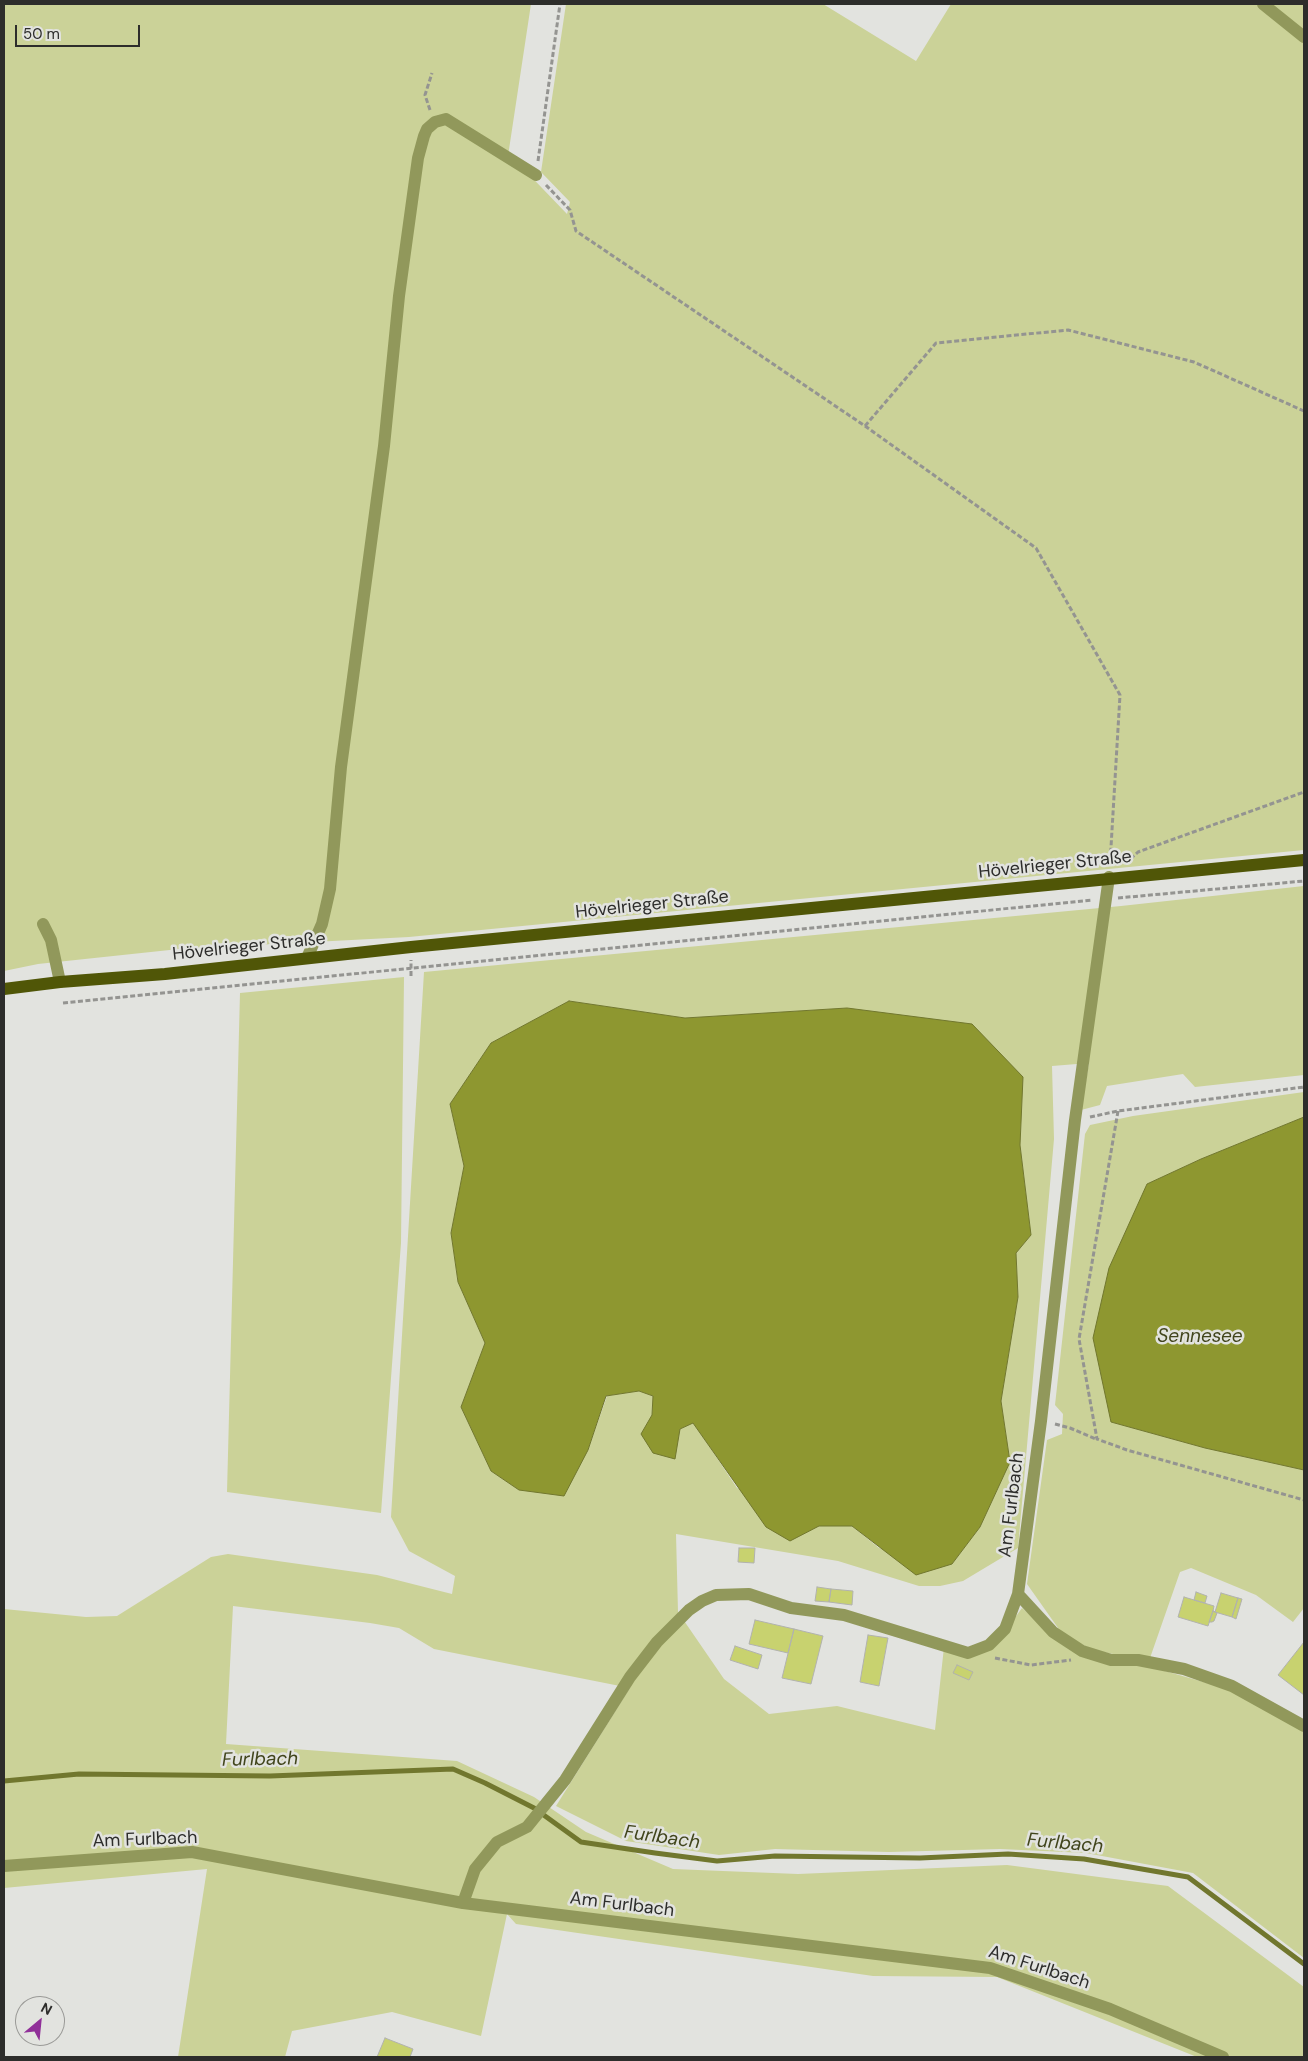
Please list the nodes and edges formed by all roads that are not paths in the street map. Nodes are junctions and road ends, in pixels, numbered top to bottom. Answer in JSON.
{"nodes":[{"id":1,"x":1262,"y":4,"type":"edge"},
{"id":2,"x":1304,"y":37,"type":"edge"},
{"id":3,"x":536,"y":175,"type":"road end"},
{"id":4,"x":1304,"y":860,"type":"edge"},
{"id":5,"x":1110,"y":877,"type":"junction"},
{"id":6,"x":43,"y":924,"type":"dead end"},
{"id":7,"x":307,"y":958,"type":"junction"},
{"id":8,"x":60,"y":982,"type":"junction"},
{"id":9,"x":4,"y":989,"type":"edge"},
{"id":10,"x":1018,"y":1594,"type":"junction"},
{"id":11,"x":1304,"y":1726,"type":"edge"},
{"id":12,"x":4,"y":1866,"type":"edge"},
{"id":13,"x":463,"y":1903,"type":"junction"},
{"id":14,"x":1223,"y":2057,"type":"edge"}],
"edges":[{"from":1,"to":2,"type":"street"},
{"from":3,"to":7,"type":"street"},
{"from":4,"to":5,"type":"main road","name":"Hövelrieger Straße"},
{"from":5,"to":7,"type":"main road","name":"Hövelrieger Straße"},
{"from":5,"to":10,"type":"street","name":"Am Furlbach"},
{"from":6,"to":8,"type":"street"},
{"from":7,"to":8,"type":"main road","name":"Hövelrieger Straße"},
{"from":8,"to":9,"type":"main road","name":"Hövelrieger Straße"},
{"from":10,"to":11,"type":"street"},
{"from":10,"to":13,"type":"street","name":"Am Furlbach"},
{"from":12,"to":13,"type":"street","name":"Am Furlbach"},
{"from":13,"to":14,"type":"street","name":"Am Furlbach"}]}
